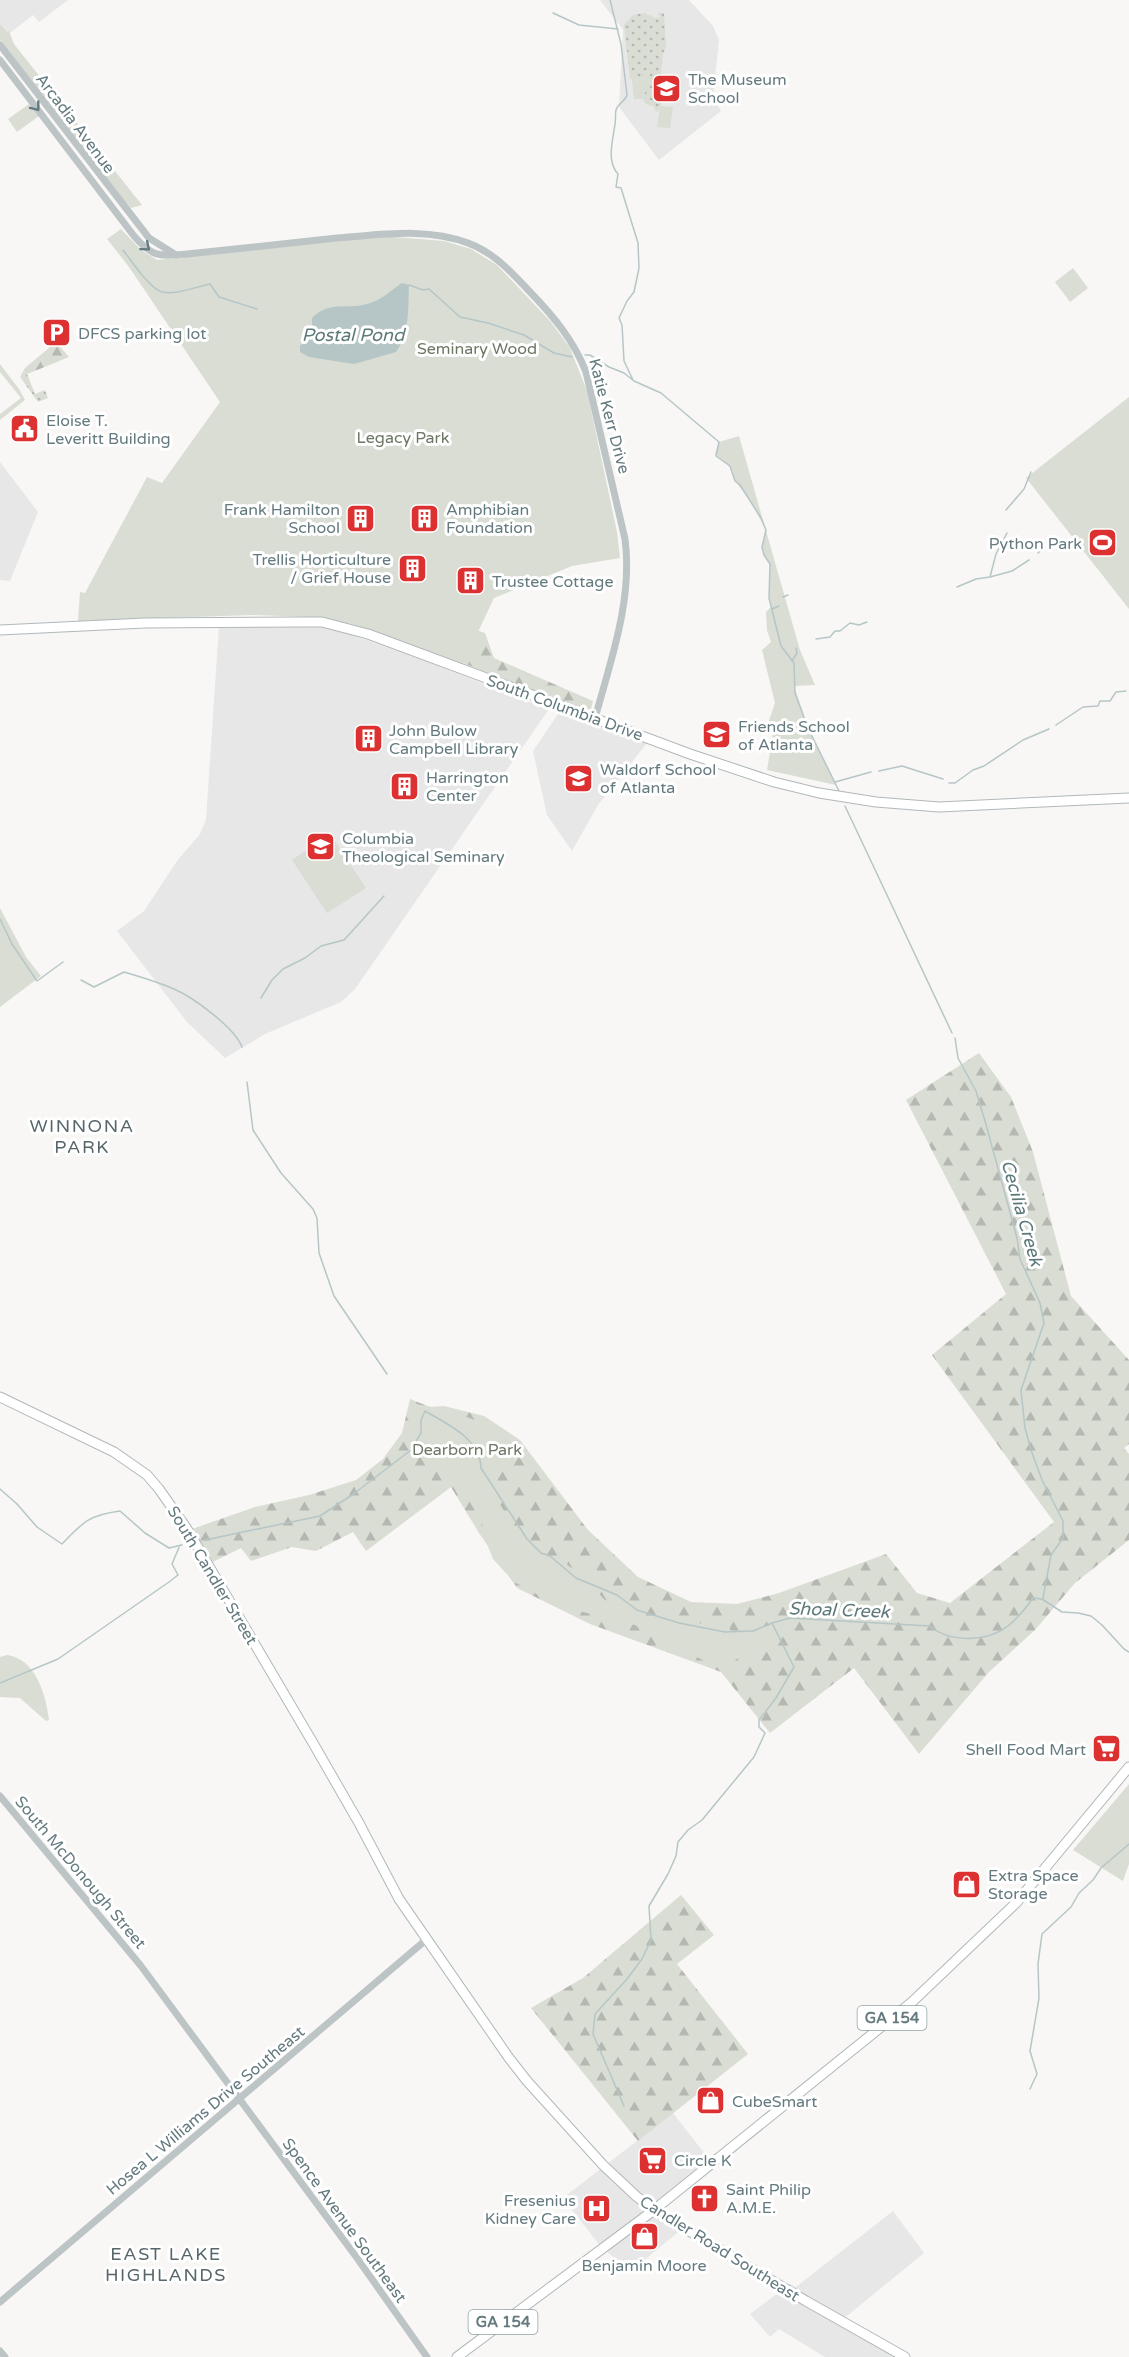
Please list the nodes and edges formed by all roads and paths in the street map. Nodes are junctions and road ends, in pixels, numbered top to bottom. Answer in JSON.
{"nodes":[{"id":1,"x":0,"y":45,"type":"edge"},
{"id":2,"x":0,"y":60,"type":"edge"},
{"id":3,"x":124,"y":222,"type":"joint"},
{"id":4,"x":176,"y":255,"type":"junction"},
{"id":5,"x":0,"y":630,"type":"edge"},
{"id":6,"x":595,"y":718,"type":"junction"},
{"id":7,"x":1129,"y":798,"type":"edge"},
{"id":8,"x":0,"y":1397,"type":"edge"},
{"id":9,"x":1129,"y":1767,"type":"edge"},
{"id":10,"x":0,"y":1796,"type":"edge"},
{"id":11,"x":428,"y":1939,"type":"junction"},
{"id":12,"x":239,"y":2100,"type":"junction"},
{"id":13,"x":654,"y":2210,"type":"junction"},
{"id":14,"x":0,"y":2302,"type":"edge"},
{"id":15,"x":0,"y":2351,"type":"edge"},
{"id":16,"x":5,"y":2357,"type":"edge"},
{"id":17,"x":428,"y":2357,"type":"edge"},
{"id":18,"x":457,"y":2357,"type":"edge"},
{"id":19,"x":905,"y":2357,"type":"edge"}],
"edges":[{"from":1,"to":4,"type":"street","name":"Arcadia Avenue"},
{"from":2,"to":3,"type":"street","name":"Arcadia Avenue","one_way":true},
{"from":3,"to":4,"type":"street","name":"Katie Kerr Drive","one_way":true},
{"from":4,"to":6,"type":"street","name":"Katie Kerr Drive"},
{"from":5,"to":6,"type":"main road","name":"South Columbia Drive"},
{"from":6,"to":7,"type":"main road","name":"South Columbia Drive"},
{"from":8,"to":11,"type":"main road","name":"South Candler Street"},
{"from":9,"to":13,"type":"main road","number":"GA 154"},
{"from":10,"to":12,"type":"street","name":"South McDonough Street"},
{"from":11,"to":12,"type":"street","name":"Hosea L Williams Drive Southeast"},
{"from":11,"to":13,"type":"main road","name":"Candler Road Southeast"},
{"from":12,"to":14,"type":"street","name":"Hosea L Williams Drive Southeast"},
{"from":12,"to":17,"type":"street","name":"Spence Avenue Southeast"},
{"from":13,"to":18,"type":"main road","number":"GA 154"},
{"from":13,"to":19,"type":"main road","name":"Candler Road Southeast"},
{"from":15,"to":16,"type":"street"}]}
